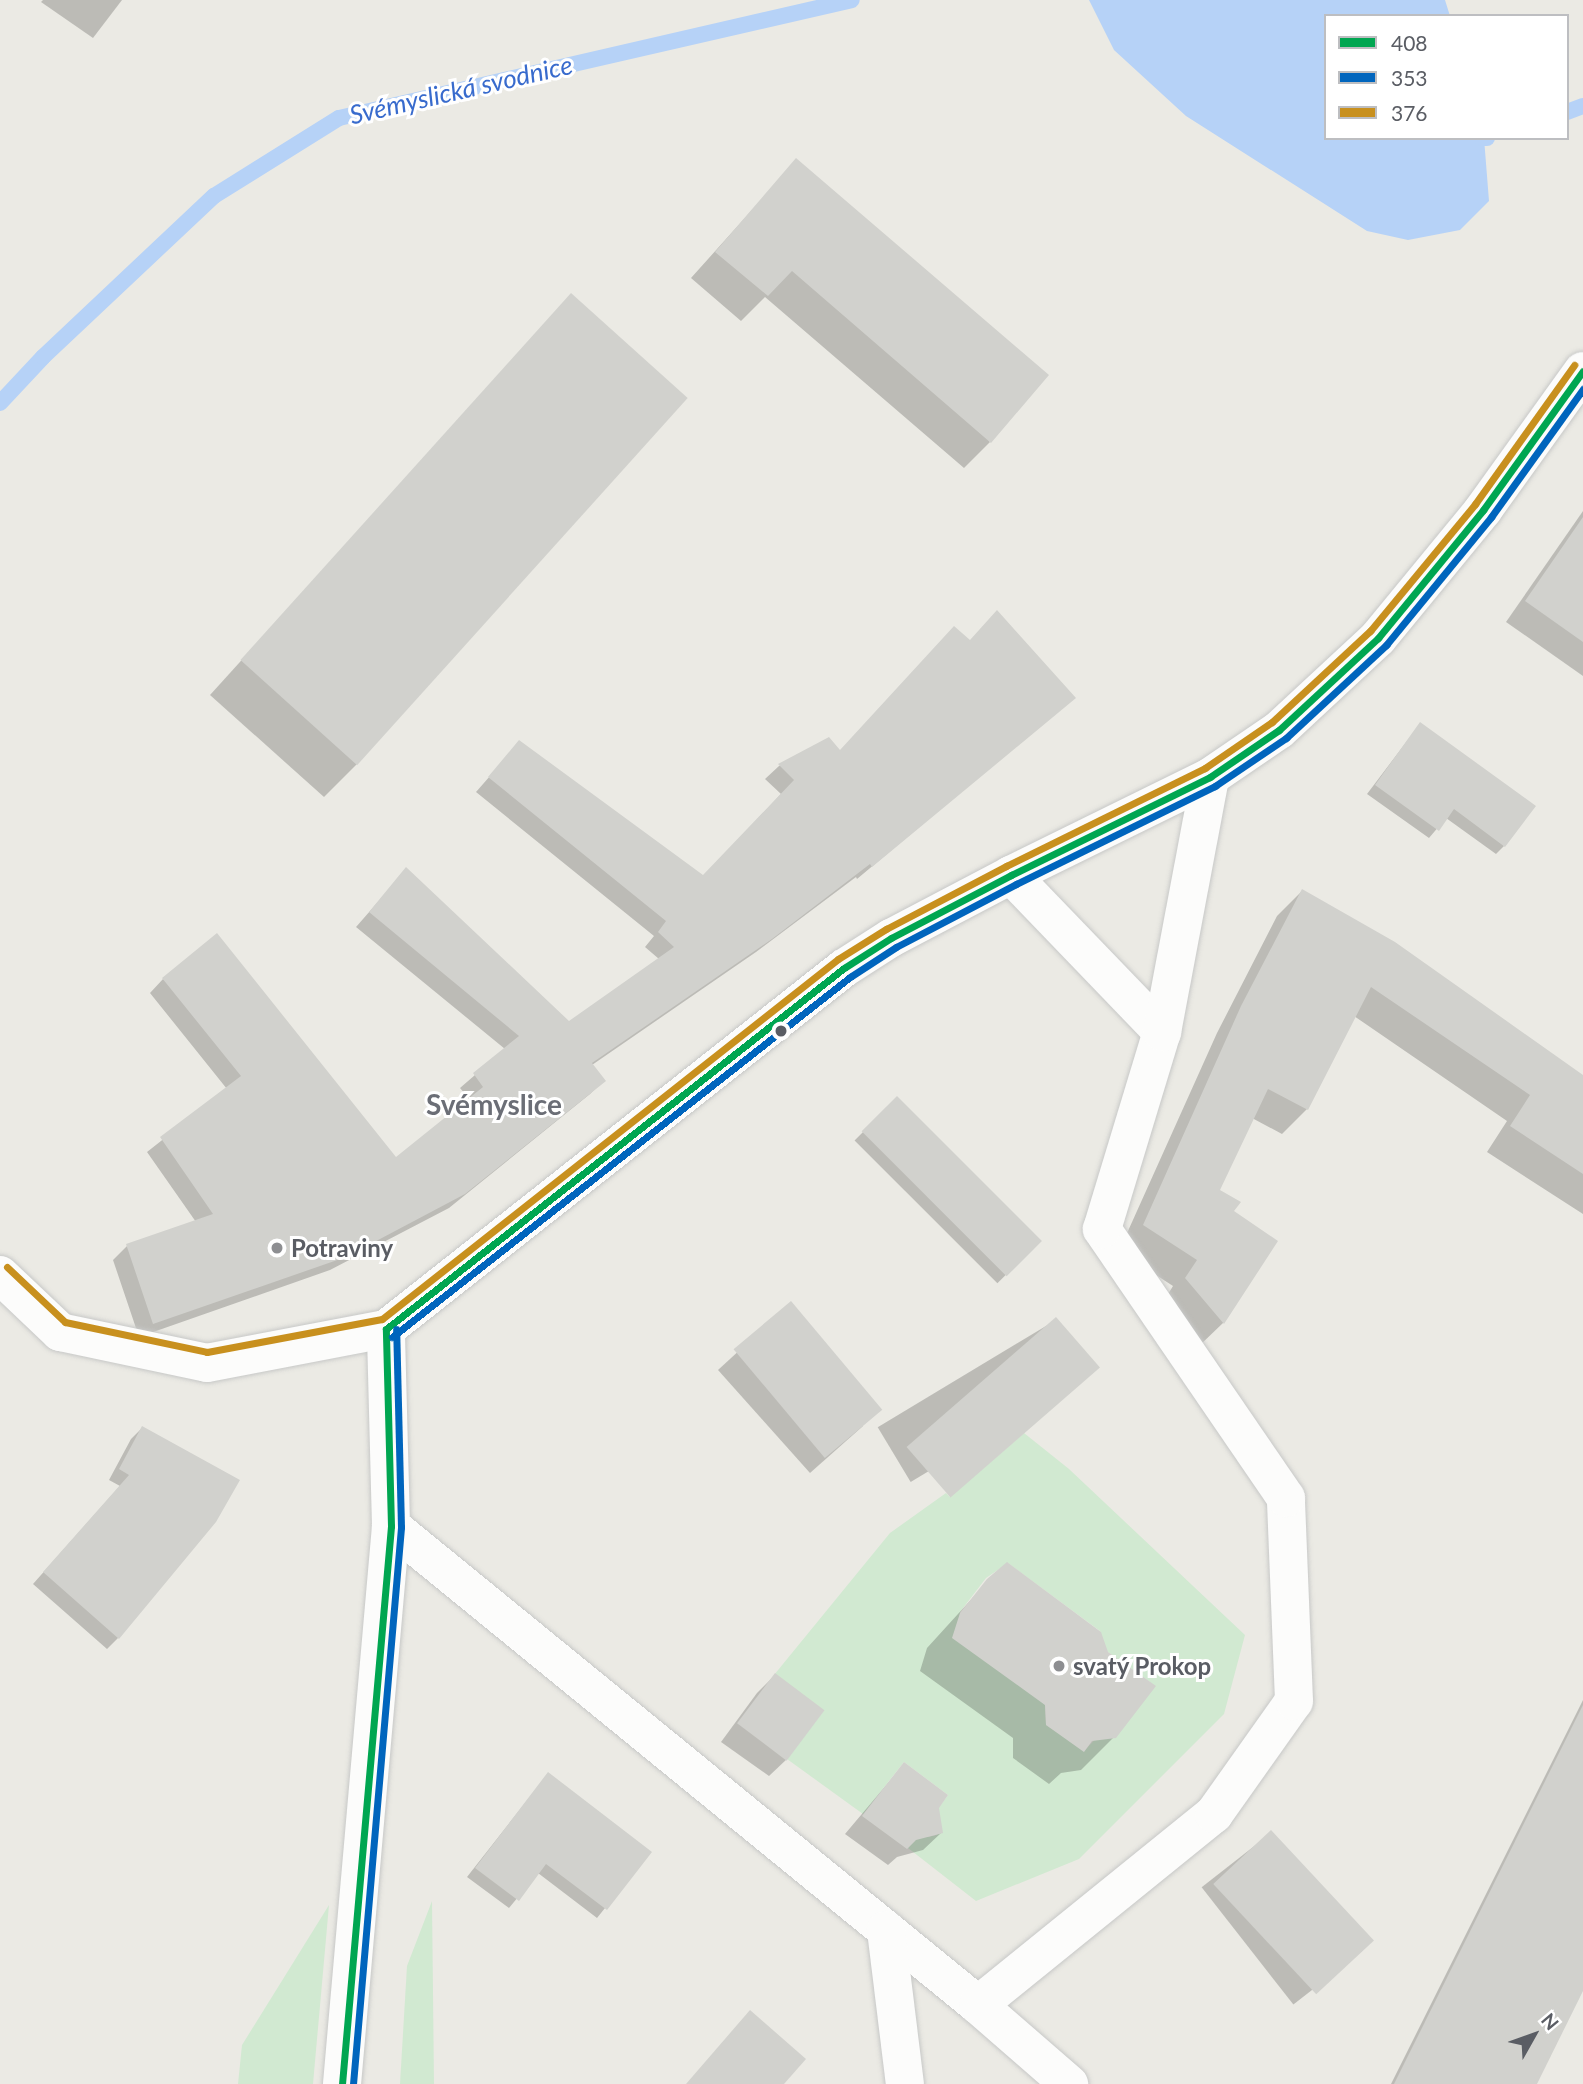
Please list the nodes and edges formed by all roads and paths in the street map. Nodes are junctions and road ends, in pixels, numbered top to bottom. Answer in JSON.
{"nodes":[{"id":1,"x":1583,"y":371,"type":"edge"},
{"id":2,"x":1210,"y":777,"type":"junction"},
{"id":3,"x":1011,"y":875,"type":"junction"},
{"id":4,"x":1162,"y":1032,"type":"junction"},
{"id":5,"x":0,"y":1275,"type":"edge"},
{"id":6,"x":386,"y":1329,"type":"junction"},
{"id":7,"x":391,"y":1526,"type":"junction"},
{"id":8,"x":886,"y":1930,"type":"junction"},
{"id":9,"x":978,"y":2006,"type":"junction"},
{"id":10,"x":342,"y":2084,"type":"edge"},
{"id":11,"x":905,"y":2084,"type":"edge"},
{"id":12,"x":1069,"y":2084,"type":"edge"}],
"edges":[{"from":1,"to":2,"type":"street"},
{"from":2,"to":3,"type":"street"},
{"from":2,"to":4,"type":"street"},
{"from":3,"to":4,"type":"street"},
{"from":3,"to":6,"type":"street"},
{"from":4,"to":9,"type":"street"},
{"from":5,"to":6,"type":"street"},
{"from":6,"to":7,"type":"street"},
{"from":7,"to":8,"type":"street"},
{"from":7,"to":10,"type":"street"},
{"from":8,"to":9,"type":"street"},
{"from":8,"to":11,"type":"street"},
{"from":9,"to":12,"type":"street"}]}
